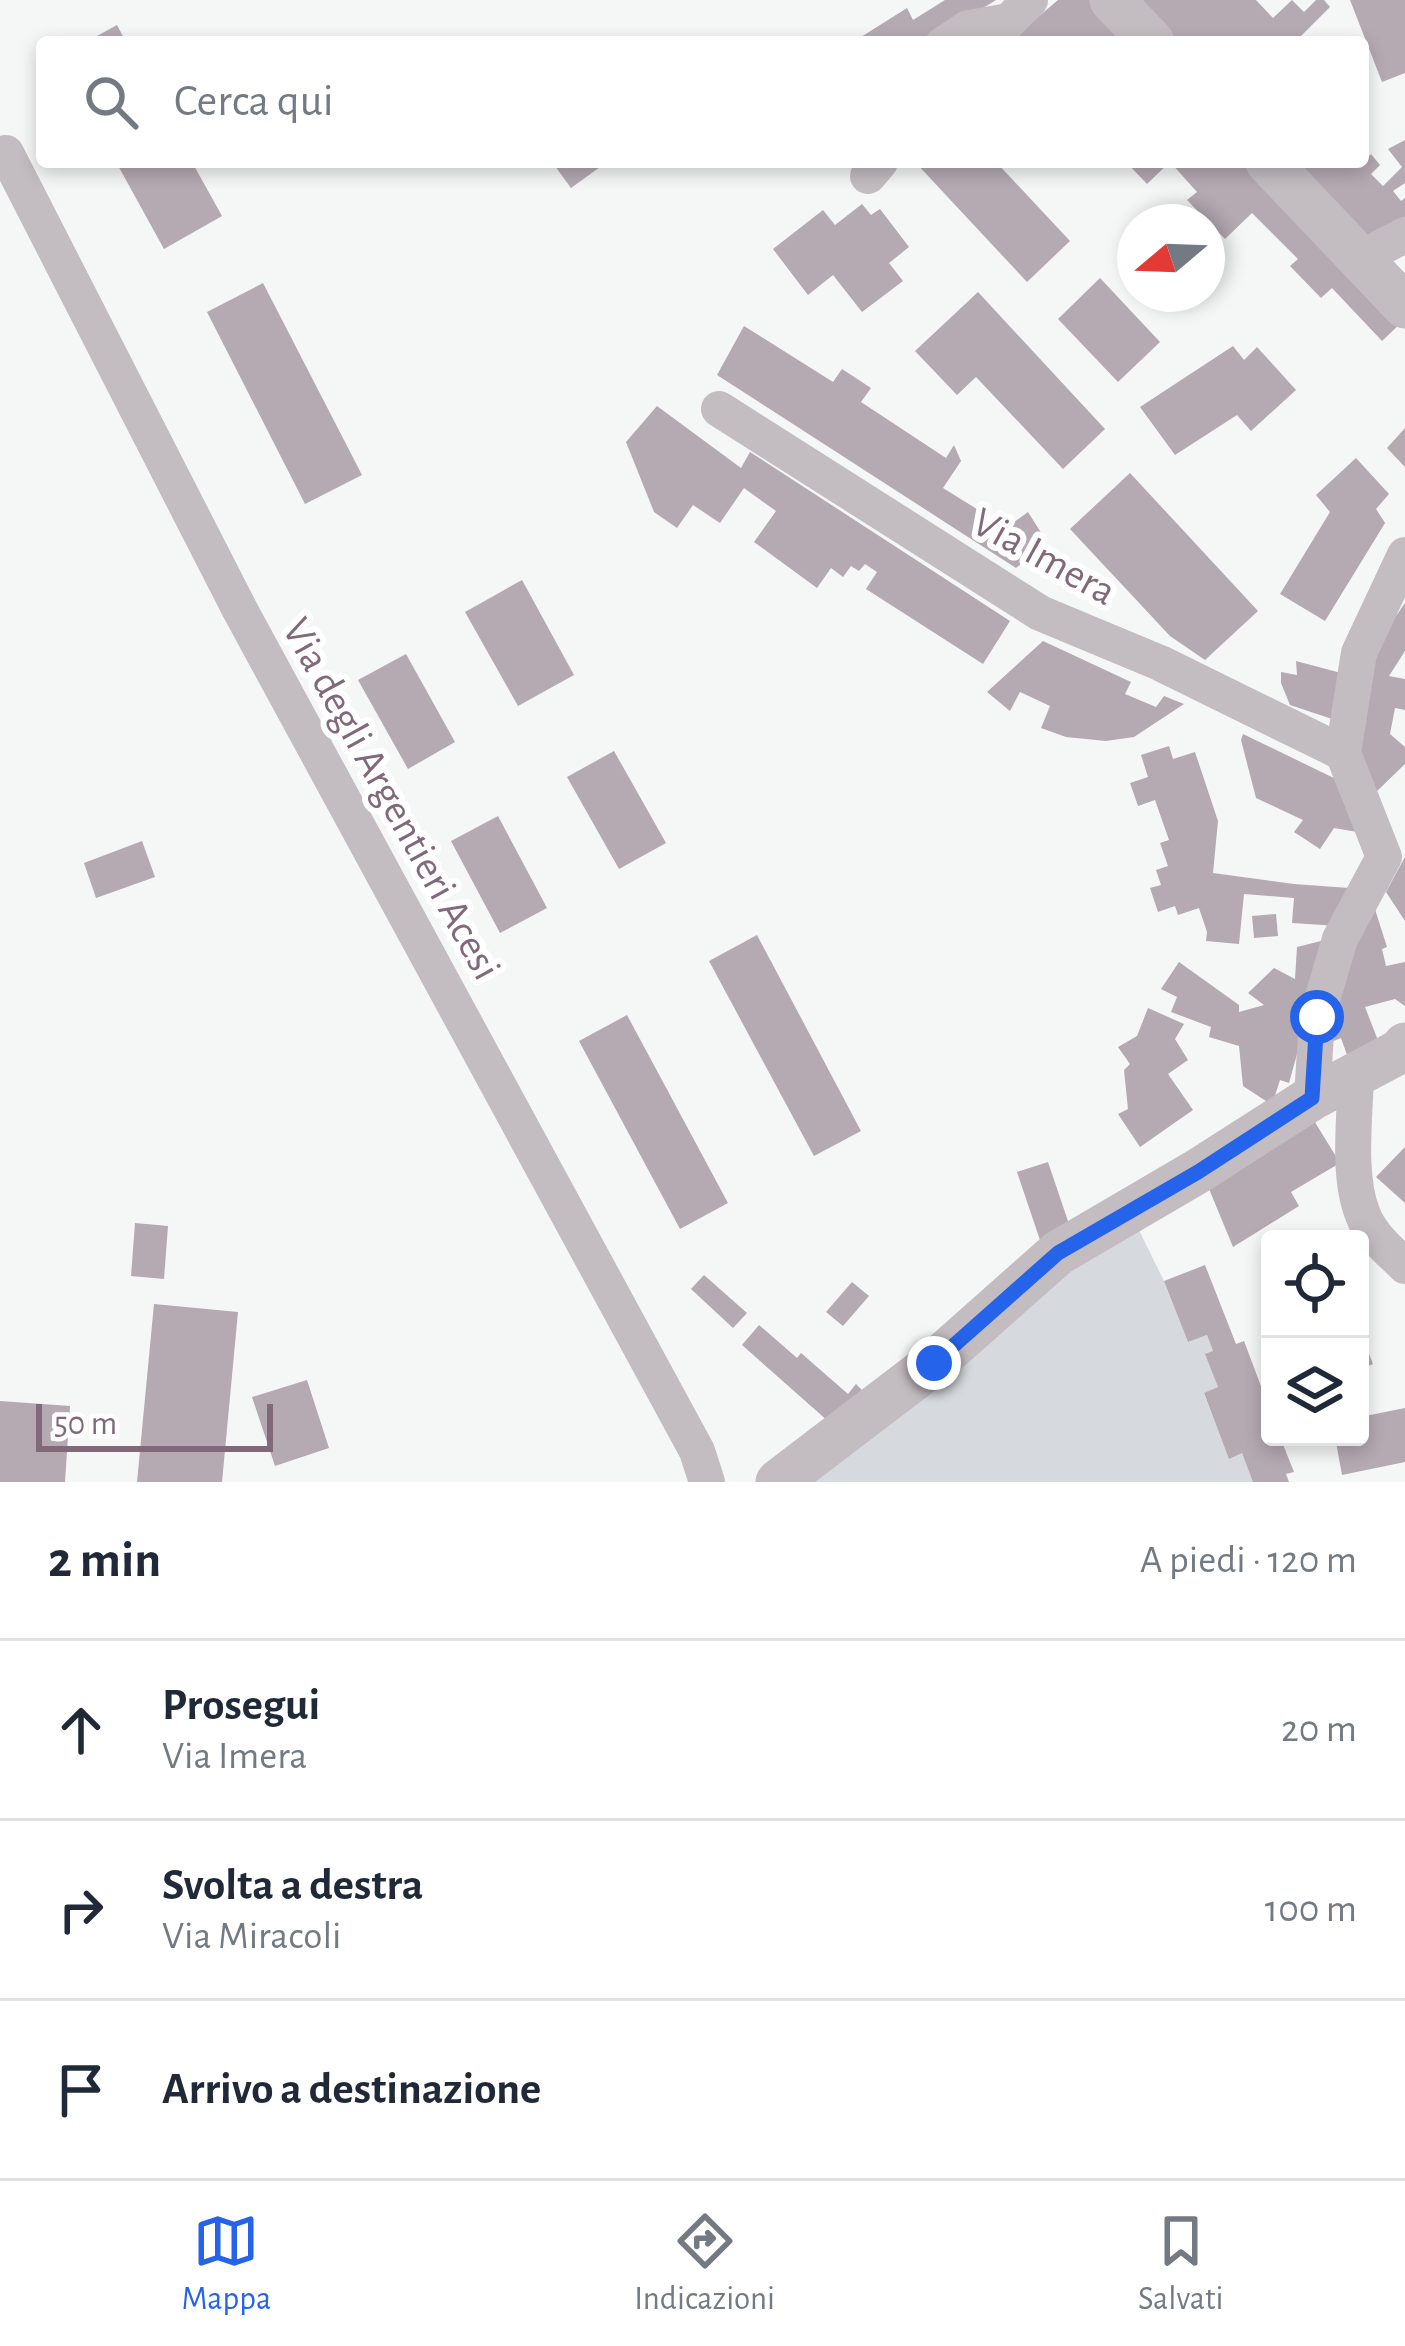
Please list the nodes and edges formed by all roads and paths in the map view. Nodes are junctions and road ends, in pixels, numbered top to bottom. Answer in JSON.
{"nodes":[{"id":1,"x":1112,"y":0,"type":"edge"},
{"id":2,"x":1010,"y":19,"type":"edge"},
{"id":3,"x":949,"y":36,"type":"edge"},
{"id":4,"x":1146,"y":36,"type":"edge"},
{"id":5,"x":6,"y":153,"type":"dead end"},
{"id":6,"x":1274,"y":168,"type":"edge"},
{"id":7,"x":1405,"y":235,"type":"edge"},
{"id":8,"x":1365,"y":262,"type":"junction"},
{"id":9,"x":1405,"y":306,"type":"edge"},
{"id":10,"x":719,"y":409,"type":"dead end"},
{"id":11,"x":1405,"y":554,"type":"edge"},
{"id":12,"x":1343,"y":753,"type":"junction"},
{"id":13,"x":1405,"y":1045,"type":"edge"},
{"id":14,"x":1355,"y":1074,"type":"junction"},
{"id":15,"x":1312,"y":1098,"type":"junction"},
{"id":16,"x":1405,"y":1265,"type":"edge"},
{"id":17,"x":706,"y":1482,"type":"edge"},
{"id":18,"x":778,"y":1482,"type":"edge"}],
"edges":[{"from":1,"to":4,"type":"street"},
{"from":2,"to":3,"type":"street"},
{"from":5,"to":17,"type":"street","name":"Via degli Argentieri Acesi"},
{"from":6,"to":8,"type":"street"},
{"from":7,"to":8,"type":"street"},
{"from":8,"to":9,"type":"street"},
{"from":10,"to":12,"type":"street","name":"Via Imera"},
{"from":11,"to":12,"type":"street"},
{"from":12,"to":15,"type":"street"},
{"from":13,"to":14,"type":"street"},
{"from":14,"to":15,"type":"street"},
{"from":14,"to":16,"type":"street"},
{"from":15,"to":18,"type":"street"}]}
